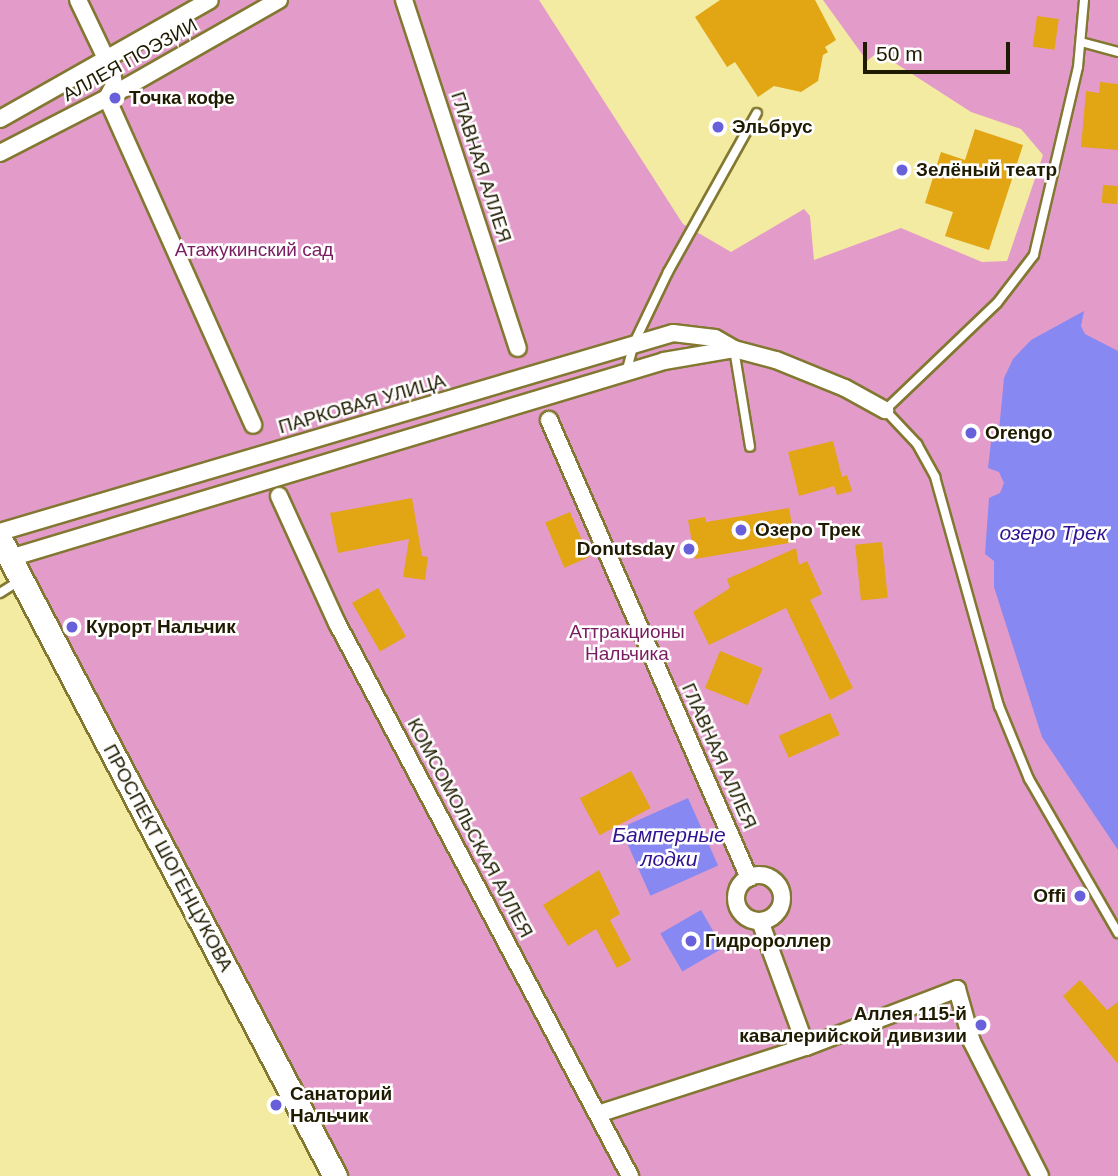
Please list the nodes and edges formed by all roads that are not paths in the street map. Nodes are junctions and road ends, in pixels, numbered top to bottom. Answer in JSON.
{"nodes":[{"id":1,"x":78,"y":0,"type":"edge"},
{"id":2,"x":210,"y":0,"type":"edge"},
{"id":3,"x":279,"y":0,"type":"edge"},
{"id":4,"x":404,"y":0,"type":"edge"},
{"id":5,"x":1084,"y":0,"type":"edge"},
{"id":6,"x":1081,"y":42,"type":"junction"},
{"id":7,"x":1118,"y":52,"type":"edge"},
{"id":8,"x":104,"y":60,"type":"junction"},
{"id":9,"x":107,"y":98,"type":"junction"},
{"id":10,"x":757,"y":113,"type":"dead end"},
{"id":11,"x":0,"y":119,"type":"edge"},
{"id":12,"x":0,"y":153,"type":"edge"},
{"id":13,"x":634,"y":343,"type":"junction"},
{"id":14,"x":518,"y":348,"type":"dead end"},
{"id":15,"x":734,"y":349,"type":"junction"},
{"id":16,"x":626,"y":376,"type":"junction"},
{"id":17,"x":885,"y":410,"type":"junction"},
{"id":18,"x":549,"y":420,"type":"dead end"},
{"id":19,"x":253,"y":425,"type":"dead end"},
{"id":20,"x":750,"y":447,"type":"dead end"},
{"id":21,"x":279,"y":496,"type":"dead end"},
{"id":22,"x":0,"y":532,"type":"edge"},
{"id":23,"x":5,"y":549,"type":"edge"},
{"id":24,"x":21,"y":580,"type":"junction"},
{"id":25,"x":0,"y":593,"type":"edge"},
{"id":26,"x":749,"y":877,"type":"junction"},
{"id":27,"x":760,"y":921,"type":"junction"},
{"id":28,"x":1118,"y":933,"type":"edge"},
{"id":29,"x":806,"y":1047,"type":"junction"},
{"id":30,"x":598,"y":1114,"type":"junction"},
{"id":31,"x":335,"y":1176,"type":"edge"},
{"id":32,"x":631,"y":1176,"type":"edge"},
{"id":33,"x":1041,"y":1176,"type":"edge"}],
"edges":[{"from":1,"to":8,"type":"street"},
{"from":2,"to":8,"type":"street","name":"АЛЛЕЯ ПОЭЗИИ"},
{"from":3,"to":9,"type":"street","name":"АЛЛЕЯ ПОЭЗИИ"},
{"from":4,"to":14,"type":"street","name":"ГЛАВНАЯ АЛЛЕЯ"},
{"from":5,"to":6,"type":"lane"},
{"from":6,"to":7,"type":"lane"},
{"from":6,"to":17,"type":"lane"},
{"from":8,"to":9,"type":"street"},
{"from":8,"to":11,"type":"street","name":"АЛЛЕЯ ПОЭЗИИ"},
{"from":9,"to":12,"type":"street","name":"АЛЛЕЯ ПОЭЗИИ"},
{"from":9,"to":19,"type":"street"},
{"from":10,"to":13,"type":"lane"},
{"from":13,"to":15,"type":"street","name":"ПАРКОВАЯ УЛИЦА"},
{"from":13,"to":16,"type":"lane"},
{"from":13,"to":22,"type":"street","name":"ПАРКОВАЯ УЛИЦА"},
{"from":15,"to":16,"type":"street","name":"ПАРКОВАЯ УЛИЦА"},
{"from":15,"to":17,"type":"street","name":"ПАРКОВАЯ УЛИЦА"},
{"from":15,"to":20,"type":"lane"},
{"from":16,"to":23,"type":"street","name":"ПАРКОВАЯ УЛИЦА"},
{"from":17,"to":28,"type":"lane"},
{"from":18,"to":26,"type":"street","name":"ГЛАВНАЯ АЛЛЕЯ"},
{"from":21,"to":30,"type":"street","name":"КОМСОМОЛЬСКАЯ АЛЛЕЯ"},
{"from":23,"to":24,"type":"street","name":"ПРОСПЕКТ ШОГЕНЦУКОВА"},
{"from":24,"to":25,"type":"lane"},
{"from":24,"to":31,"type":"street","name":"ПРОСПЕКТ ШОГЕНЦУКОВА"},
{"from":26,"to":27,"type":"street"},
{"from":26,"to":27,"type":"street"},
{"from":27,"to":29,"type":"street"},
{"from":29,"to":30,"type":"street"},
{"from":29,"to":33,"type":"street"},
{"from":30,"to":32,"type":"street","name":"КОМСОМОЛЬСКАЯ АЛЛЕЯ"}]}
